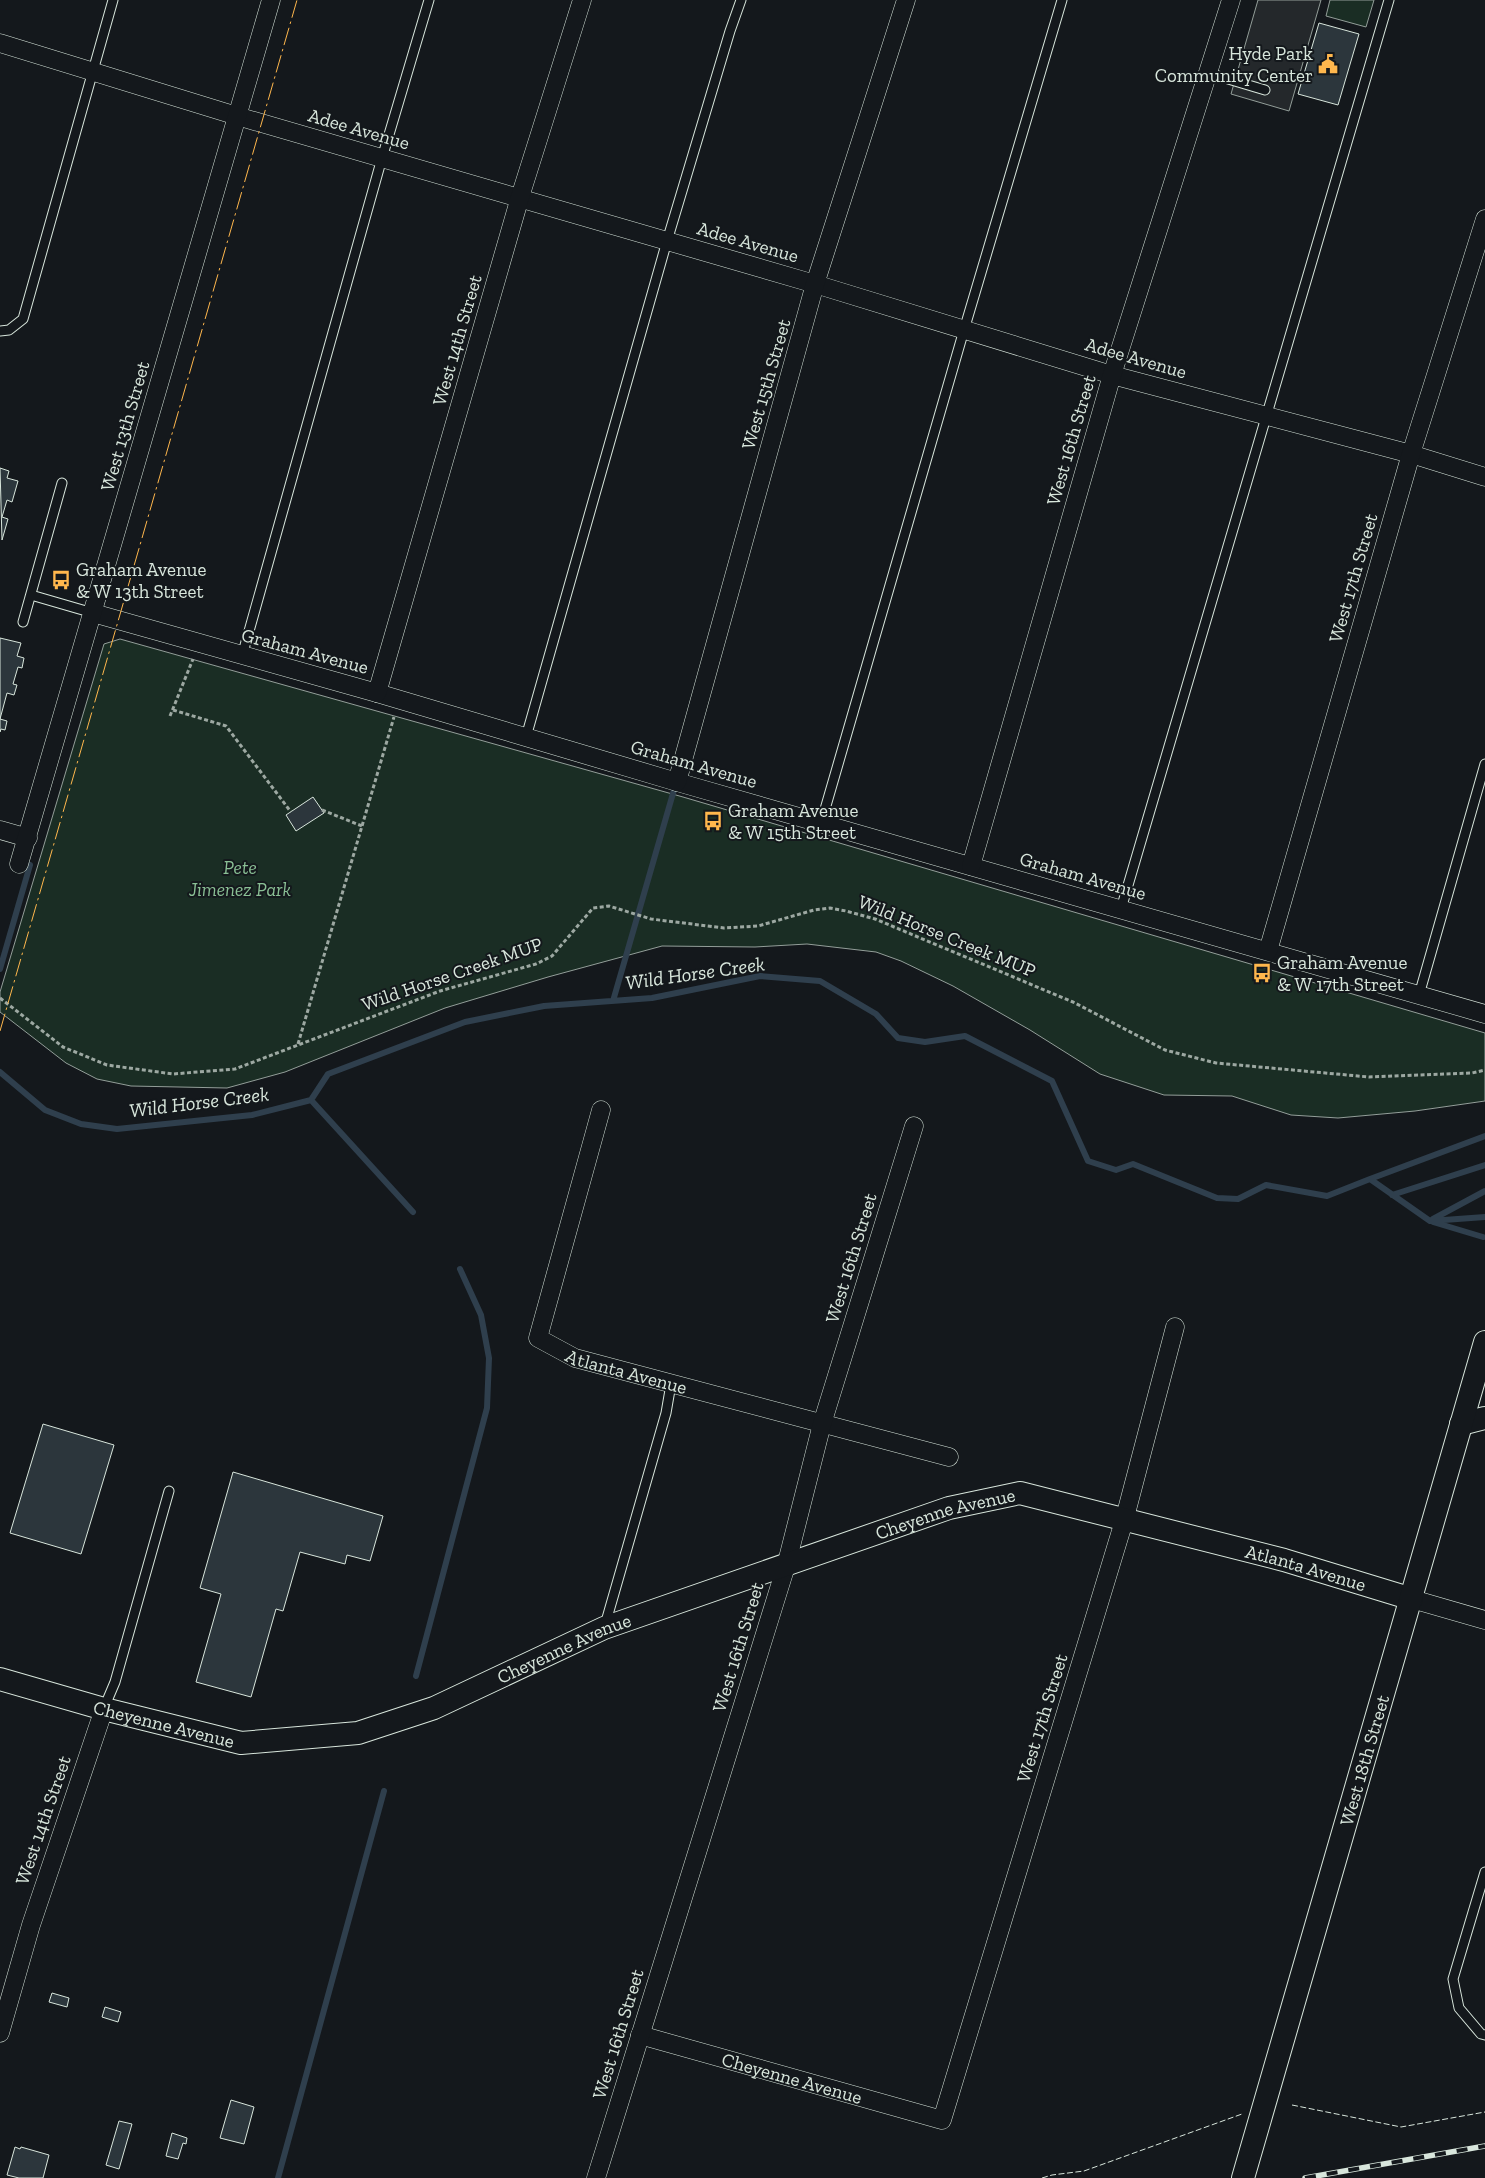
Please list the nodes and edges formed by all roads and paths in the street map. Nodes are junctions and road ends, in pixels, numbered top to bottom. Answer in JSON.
{"nodes":[{"id":1,"x":113,"y":0,"type":"edge"},
{"id":2,"x":271,"y":0,"type":"edge"},
{"id":3,"x":429,"y":0,"type":"edge"},
{"id":4,"x":582,"y":0,"type":"edge"},
{"id":5,"x":741,"y":0,"type":"edge"},
{"id":6,"x":906,"y":0,"type":"edge"},
{"id":7,"x":1062,"y":0,"type":"edge"},
{"id":8,"x":1231,"y":0,"type":"edge"},
{"id":9,"x":1389,"y":0,"type":"edge"},
{"id":10,"x":0,"y":44,"type":"edge"},
{"id":11,"x":92,"y":72,"type":"junction"},
{"id":12,"x":1208,"y":73,"type":"junction"},
{"id":13,"x":1265,"y":90,"type":"dead end"},
{"id":14,"x":237,"y":116,"type":"junction"},
{"id":15,"x":382,"y":158,"type":"junction"},
{"id":16,"x":520,"y":197,"type":"junction"},
{"id":17,"x":1485,"y":218,"type":"edge"},
{"id":18,"x":667,"y":241,"type":"junction"},
{"id":19,"x":815,"y":284,"type":"junction"},
{"id":20,"x":964,"y":330,"type":"junction"},
{"id":21,"x":0,"y":331,"type":"edge"},
{"id":22,"x":1112,"y":375,"type":"junction"},
{"id":23,"x":1265,"y":416,"type":"junction"},
{"id":24,"x":1412,"y":454,"type":"junction"},
{"id":25,"x":1485,"y":477,"type":"edge"},
{"id":26,"x":62,"y":483,"type":"dead end"},
{"id":27,"x":31,"y":595,"type":"junction"},
{"id":28,"x":93,"y":613,"type":"junction"},
{"id":29,"x":23,"y":622,"type":"dead end"},
{"id":30,"x":199,"y":644,"type":"junction"},
{"id":31,"x":242,"y":656,"type":"junction"},
{"id":32,"x":377,"y":693,"type":"junction"},
{"id":33,"x":400,"y":699,"type":"junction"},
{"id":34,"x":173,"y":710,"type":"junction"},
{"id":35,"x":170,"y":716,"type":"dead end"},
{"id":36,"x":526,"y":737,"type":"junction"},
{"id":37,"x":1485,"y":764,"type":"edge"},
{"id":38,"x":677,"y":782,"type":"junction"},
{"id":39,"x":322,"y":810,"type":"dead end"},
{"id":40,"x":291,"y":812,"type":"dead end"},
{"id":41,"x":821,"y":823,"type":"junction"},
{"id":42,"x":362,"y":826,"type":"junction"},
{"id":43,"x":0,"y":830,"type":"edge"},
{"id":44,"x":28,"y":838,"type":"junction"},
{"id":45,"x":20,"y":864,"type":"dead end"},
{"id":46,"x":971,"y":866,"type":"junction"},
{"id":47,"x":1121,"y":909,"type":"junction"},
{"id":48,"x":1268,"y":951,"type":"junction"},
{"id":49,"x":1419,"y":995,"type":"junction"},
{"id":50,"x":0,"y":998,"type":"edge"},
{"id":51,"x":1485,"y":1014,"type":"edge"},
{"id":52,"x":298,"y":1045,"type":"junction"},
{"id":53,"x":1485,"y":1070,"type":"edge"},
{"id":54,"x":602,"y":1110,"type":"dead end"},
{"id":55,"x":914,"y":1126,"type":"dead end"},
{"id":56,"x":1176,"y":1327,"type":"dead end"},
{"id":57,"x":1484,"y":1348,"type":"edge"},
{"id":58,"x":671,"y":1384,"type":"junction"},
{"id":59,"x":1485,"y":1418,"type":"edge"},
{"id":60,"x":822,"y":1424,"type":"junction"},
{"id":61,"x":1461,"y":1424,"type":"junction"},
{"id":62,"x":949,"y":1457,"type":"dead end"},
{"id":63,"x":169,"y":1491,"type":"dead end"},
{"id":64,"x":1124,"y":1521,"type":"junction"},
{"id":65,"x":786,"y":1566,"type":"junction"},
{"id":66,"x":1412,"y":1599,"type":"junction"},
{"id":67,"x":1485,"y":1620,"type":"edge"},
{"id":68,"x":604,"y":1628,"type":"junction"},
{"id":69,"x":0,"y":1680,"type":"edge"},
{"id":70,"x":104,"y":1709,"type":"junction"},
{"id":71,"x":1485,"y":1872,"type":"edge"},
{"id":72,"x":0,"y":2033,"type":"edge"},
{"id":73,"x":640,"y":2035,"type":"junction"},
{"id":74,"x":1485,"y":2035,"type":"edge"},
{"id":75,"x":942,"y":2120,"type":"joint"},
{"id":76,"x":596,"y":2178,"type":"edge"},
{"id":77,"x":1243,"y":2178,"type":"edge"}],
"edges":[{"from":1,"to":11,"type":"lane"},
{"from":2,"to":14,"type":"street","name":"West 13th Street"},
{"from":3,"to":15,"type":"lane"},
{"from":4,"to":16,"type":"street","name":"West 14th Street"},
{"from":5,"to":18,"type":"lane"},
{"from":6,"to":19,"type":"street","name":"West 15th Street"},
{"from":7,"to":20,"type":"lane"},
{"from":8,"to":12,"type":"street","name":"West 16th Street"},
{"from":9,"to":23,"type":"lane"},
{"from":10,"to":11,"type":"street","name":"Adee Avenue"},
{"from":11,"to":14,"type":"street","name":"Adee Avenue"},
{"from":11,"to":21,"type":"lane"},
{"from":12,"to":13,"type":"lane"},
{"from":12,"to":22,"type":"street","name":"West 16th Street"},
{"from":14,"to":15,"type":"street","name":"Adee Avenue"},
{"from":14,"to":28,"type":"street","name":"West 13th Street"},
{"from":15,"to":16,"type":"street","name":"Adee Avenue"},
{"from":15,"to":31,"type":"lane"},
{"from":16,"to":18,"type":"street","name":"Adee Avenue"},
{"from":16,"to":32,"type":"street","name":"West 14th Street"},
{"from":17,"to":24,"type":"street","name":"West 17th Street"},
{"from":18,"to":19,"type":"street","name":"Adee Avenue"},
{"from":18,"to":36,"type":"lane"},
{"from":19,"to":20,"type":"street","name":"Adee Avenue"},
{"from":19,"to":38,"type":"street","name":"West 15th Street"},
{"from":20,"to":22,"type":"street","name":"Adee Avenue"},
{"from":20,"to":41,"type":"lane"},
{"from":22,"to":23,"type":"street","name":"Adee Avenue"},
{"from":22,"to":46,"type":"street","name":"West 16th Street"},
{"from":23,"to":24,"type":"street","name":"Adee Avenue"},
{"from":23,"to":47,"type":"lane"},
{"from":24,"to":25,"type":"street","name":"Adee Avenue"},
{"from":24,"to":48,"type":"street","name":"West 17th Street"},
{"from":26,"to":27,"type":"lane"},
{"from":27,"to":28,"type":"lane"},
{"from":27,"to":29,"type":"lane"},
{"from":28,"to":30,"type":"street","name":"Graham Avenue"},
{"from":28,"to":44,"type":"street","name":"West 13th Street"},
{"from":30,"to":31,"type":"street","name":"Graham Avenue"},
{"from":30,"to":34,"type":"path"},
{"from":31,"to":32,"type":"street","name":"Graham Avenue"},
{"from":32,"to":33,"type":"street","name":"Graham Avenue"},
{"from":33,"to":36,"type":"street","name":"Graham Avenue"},
{"from":33,"to":42,"type":"path"},
{"from":34,"to":35,"type":"path"},
{"from":34,"to":40,"type":"path"},
{"from":36,"to":38,"type":"street","name":"Graham Avenue"},
{"from":37,"to":49,"type":"lane"},
{"from":38,"to":41,"type":"street","name":"Graham Avenue"},
{"from":39,"to":42,"type":"path"},
{"from":41,"to":46,"type":"street","name":"Graham Avenue"},
{"from":42,"to":52,"type":"path"},
{"from":43,"to":44,"type":"street"},
{"from":44,"to":45,"type":"street","name":"West 13th Street"},
{"from":46,"to":47,"type":"street","name":"Graham Avenue"},
{"from":47,"to":48,"type":"street","name":"Graham Avenue"},
{"from":48,"to":49,"type":"street","name":"Graham Avenue"},
{"from":49,"to":51,"type":"street","name":"Graham Avenue"},
{"from":50,"to":52,"type":"path","name":"Wild Horse Creek MUP"},
{"from":52,"to":53,"type":"path","name":"Wild Horse Creek MUP"},
{"from":54,"to":58,"type":"street","name":"Atlanta Avenue"},
{"from":55,"to":60,"type":"street","name":"West 16th Street"},
{"from":56,"to":64,"type":"street","name":"West 17th Street"},
{"from":57,"to":61,"type":"street","name":"West 18th Street"},
{"from":58,"to":60,"type":"street","name":"Atlanta Avenue"},
{"from":58,"to":68,"type":"lane"},
{"from":59,"to":61,"type":"street"},
{"from":60,"to":62,"type":"street","name":"Atlanta Avenue"},
{"from":60,"to":65,"type":"street","name":"West 16th Street"},
{"from":61,"to":66,"type":"street","name":"West 18th Street"},
{"from":63,"to":70,"type":"lane"},
{"from":64,"to":65,"type":"street","name":"Cheyenne Avenue"},
{"from":64,"to":66,"type":"street","name":"Atlanta Avenue"},
{"from":64,"to":75,"type":"street","name":"West 17th Street"},
{"from":65,"to":68,"type":"street","name":"Cheyenne Avenue"},
{"from":65,"to":73,"type":"street","name":"West 16th Street"},
{"from":66,"to":67,"type":"street","name":"Atlanta Avenue"},
{"from":66,"to":77,"type":"street","name":"West 18th Street"},
{"from":68,"to":70,"type":"street","name":"Cheyenne Avenue"},
{"from":69,"to":70,"type":"street","name":"Cheyenne Avenue"},
{"from":70,"to":72,"type":"street","name":"West 14th Street"},
{"from":71,"to":74,"type":"lane"},
{"from":73,"to":75,"type":"street","name":"Cheyenne Avenue"},
{"from":73,"to":76,"type":"street","name":"West 16th Street"}]}
